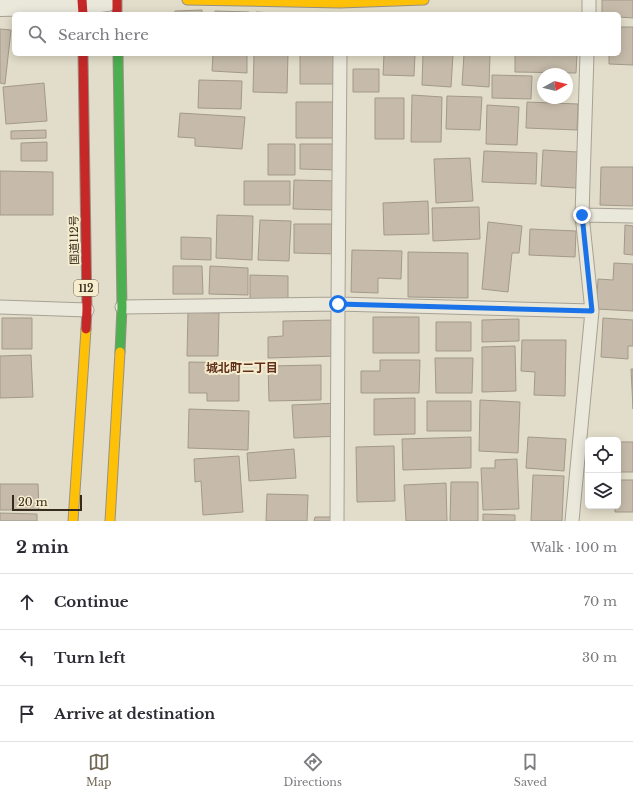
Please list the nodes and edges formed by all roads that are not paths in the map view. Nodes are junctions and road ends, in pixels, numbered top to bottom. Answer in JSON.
{"nodes":[{"id":1,"x":107,"y":0,"type":"edge"},
{"id":2,"x":117,"y":0,"type":"edge"},
{"id":3,"x":187,"y":0,"type":"edge"},
{"id":4,"x":424,"y":0,"type":"edge"},
{"id":5,"x":589,"y":0,"type":"edge"},
{"id":6,"x":0,"y":5,"type":"edge"},
{"id":7,"x":83,"y":6,"type":"edge"},
{"id":8,"x":340,"y":8,"type":"edge"},
{"id":9,"x":117,"y":12,"type":"edge"},
{"id":10,"x":589,"y":12,"type":"edge"},
{"id":11,"x":83,"y":56,"type":"edge"},
{"id":12,"x":118,"y":56,"type":"edge"},
{"id":13,"x":340,"y":56,"type":"edge"},
{"id":14,"x":588,"y":56,"type":"edge"},
{"id":15,"x":582,"y":215,"type":"junction"},
{"id":16,"x":633,"y":216,"type":"edge"},
{"id":17,"x":338,"y":304,"type":"junction"},
{"id":18,"x":122,"y":307,"type":"junction"},
{"id":19,"x":0,"y":308,"type":"edge"},
{"id":20,"x":87,"y":310,"type":"junction"},
{"id":21,"x":592,"y":311,"type":"junction"},
{"id":22,"x":73,"y":521,"type":"edge"},
{"id":23,"x":110,"y":521,"type":"edge"},
{"id":24,"x":337,"y":521,"type":"edge"},
{"id":25,"x":572,"y":521,"type":"edge"}],
"edges":[{"from":1,"to":7,"type":"street"},
{"from":2,"to":9,"type":"main road"},
{"from":3,"to":8,"type":"main road"},
{"from":4,"to":8,"type":"main road"},
{"from":5,"to":10,"type":"lane"},
{"from":6,"to":7,"type":"street"},
{"from":11,"to":20,"type":"main road","name":"国道112号","number":"112"},
{"from":12,"to":18,"type":"main road"},
{"from":13,"to":17,"type":"lane"},
{"from":14,"to":15,"type":"lane"},
{"from":15,"to":16,"type":"lane"},
{"from":15,"to":21,"type":"lane"},
{"from":17,"to":18,"type":"lane"},
{"from":17,"to":21,"type":"lane"},
{"from":17,"to":24,"type":"lane"},
{"from":18,"to":23,"type":"main road"},
{"from":19,"to":20,"type":"lane"},
{"from":20,"to":22,"type":"main road","name":"国道112号","number":"112"},
{"from":21,"to":25,"type":"lane"}]}
